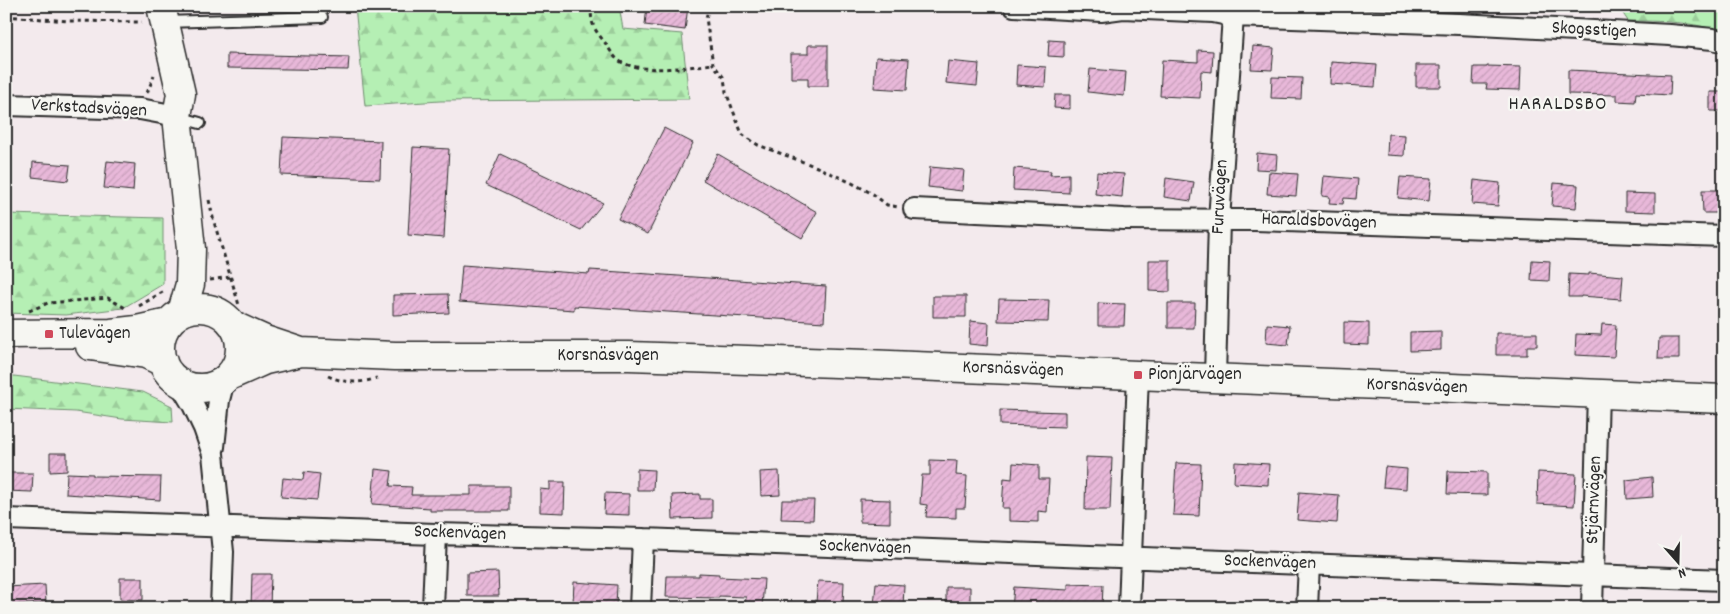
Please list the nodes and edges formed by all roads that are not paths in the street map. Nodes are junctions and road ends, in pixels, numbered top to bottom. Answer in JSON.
{"nodes":[{"id":1,"x":1014,"y":6,"type":"edge"},
{"id":2,"x":1123,"y":7,"type":"edge"},
{"id":3,"x":1242,"y":13,"type":"edge"},
{"id":4,"x":155,"y":14,"type":"edge"},
{"id":5,"x":322,"y":17,"type":"dead end"},
{"id":6,"x":1724,"y":42,"type":"edge"},
{"id":7,"x":6,"y":105,"type":"edge"},
{"id":8,"x":189,"y":120,"type":"junction"},
{"id":9,"x":914,"y":210,"type":"road end"},
{"id":10,"x":1219,"y":220,"type":"junction"},
{"id":11,"x":1724,"y":236,"type":"edge"},
{"id":12,"x":191,"y":249,"type":"junction"},
{"id":13,"x":232,"y":316,"type":"junction"},
{"id":14,"x":175,"y":317,"type":"junction"},
{"id":15,"x":15,"y":324,"type":"edge"},
{"id":16,"x":6,"y":339,"type":"edge"},
{"id":17,"x":301,"y":352,"type":"junction"},
{"id":18,"x":171,"y":372,"type":"junction"},
{"id":19,"x":1138,"y":376,"type":"junction"},
{"id":20,"x":226,"y":378,"type":"junction"},
{"id":21,"x":1215,"y":378,"type":"junction"},
{"id":22,"x":1598,"y":393,"type":"junction"},
{"id":23,"x":1724,"y":399,"type":"edge"},
{"id":24,"x":213,"y":454,"type":"junction"},
{"id":25,"x":6,"y":519,"type":"edge"},
{"id":26,"x":221,"y":527,"type":"junction"},
{"id":27,"x":436,"y":534,"type":"junction"},
{"id":28,"x":643,"y":540,"type":"junction"},
{"id":29,"x":1130,"y":558,"type":"junction"},
{"id":30,"x":1308,"y":564,"type":"junction"},
{"id":31,"x":1593,"y":575,"type":"junction"},
{"id":32,"x":1724,"y":580,"type":"edge"},
{"id":33,"x":221,"y":608,"type":"edge"},
{"id":34,"x":433,"y":608,"type":"edge"},
{"id":35,"x":640,"y":608,"type":"edge"},
{"id":36,"x":1129,"y":608,"type":"edge"},
{"id":37,"x":1307,"y":608,"type":"edge"},
{"id":38,"x":1592,"y":608,"type":"edge"}],
"edges":[{"from":1,"to":2,"type":"street","name":"Skogsstigen"},
{"from":2,"to":3,"type":"street","name":"Skogsstigen"},
{"from":3,"to":6,"type":"street","name":"Skogsstigen"},
{"from":3,"to":10,"type":"street","name":"Furuvägen"},
{"from":4,"to":5,"type":"lane"},
{"from":4,"to":8,"type":"street"},
{"from":7,"to":8,"type":"street","name":"Verkstadsvägen"},
{"from":8,"to":12,"type":"street"},
{"from":9,"to":10,"type":"street","name":"Haraldsbovägen"},
{"from":10,"to":11,"type":"street","name":"Haraldsbovägen"},
{"from":10,"to":21,"type":"street","name":"Furuvägen"},
{"from":12,"to":13,"type":"street"},
{"from":12,"to":14,"type":"street"},
{"from":13,"to":14,"type":"street"},
{"from":13,"to":17,"type":"street","name":"Korsnäsvägen"},
{"from":13,"to":20,"type":"street"},
{"from":14,"to":15,"type":"street"},
{"from":14,"to":18,"type":"street"},
{"from":16,"to":18,"type":"street"},
{"from":17,"to":19,"type":"street","name":"Korsnäsvägen"},
{"from":17,"to":20,"type":"street","name":"Korsnäsvägen"},
{"from":18,"to":20,"type":"street"},
{"from":18,"to":24,"type":"street"},
{"from":19,"to":21,"type":"street","name":"Korsnäsvägen"},
{"from":19,"to":29,"type":"street"},
{"from":20,"to":24,"type":"street"},
{"from":21,"to":22,"type":"street","name":"Korsnäsvägen"},
{"from":22,"to":23,"type":"street","name":"Korsnäsvägen"},
{"from":22,"to":31,"type":"street","name":"Stjärnvägen"},
{"from":24,"to":26,"type":"street"},
{"from":25,"to":26,"type":"street","name":"Sockenvägen"},
{"from":26,"to":27,"type":"street","name":"Sockenvägen"},
{"from":26,"to":33,"type":"street"},
{"from":27,"to":28,"type":"street","name":"Sockenvägen"},
{"from":27,"to":34,"type":"street"},
{"from":28,"to":29,"type":"street","name":"Sockenvägen"},
{"from":28,"to":35,"type":"street"},
{"from":29,"to":30,"type":"street","name":"Sockenvägen"},
{"from":29,"to":36,"type":"street"},
{"from":30,"to":31,"type":"street","name":"Sockenvägen"},
{"from":30,"to":37,"type":"street"},
{"from":31,"to":32,"type":"street","name":"Sockenvägen"},
{"from":31,"to":38,"type":"street","name":"Stjärnvägen"}]}
